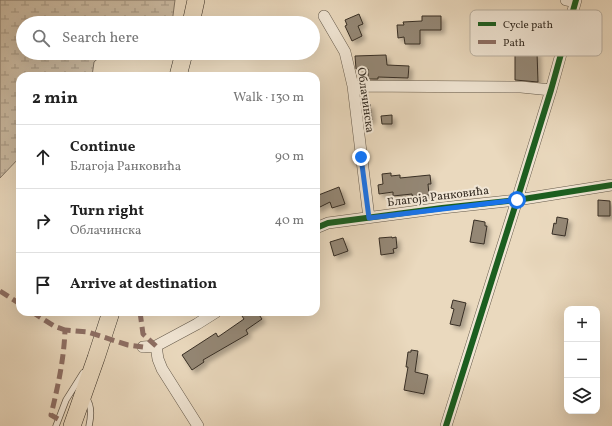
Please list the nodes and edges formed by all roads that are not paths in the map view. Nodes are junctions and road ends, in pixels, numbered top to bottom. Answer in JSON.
{"nodes":[{"id":1,"x":196,"y":0,"type":"edge"},
{"id":2,"x":193,"y":16,"type":"edge"},
{"id":3,"x":324,"y":16,"type":"dead end"},
{"id":4,"x":559,"y":56,"type":"edge"},
{"id":5,"x":182,"y":60,"type":"edge"},
{"id":6,"x":179,"y":72,"type":"edge"},
{"id":7,"x":353,"y":86,"type":"junction"},
{"id":8,"x":551,"y":90,"type":"junction"},
{"id":9,"x":612,"y":185,"type":"edge"},
{"id":10,"x":517,"y":200,"type":"junction"},
{"id":11,"x":369,"y":218,"type":"junction"},
{"id":12,"x":320,"y":226,"type":"edge"},
{"id":13,"x":110,"y":316,"type":"edge"},
{"id":14,"x":210,"y":316,"type":"edge"},
{"id":15,"x":156,"y":346,"type":"junction"},
{"id":16,"x":143,"y":347,"type":"dead end"},
{"id":17,"x":96,"y":358,"type":"junction"},
{"id":18,"x":84,"y":396,"type":"junction"},
{"id":19,"x":56,"y":426,"type":"edge"},
{"id":20,"x":72,"y":426,"type":"edge"},
{"id":21,"x":88,"y":426,"type":"edge"},
{"id":22,"x":198,"y":426,"type":"edge"},
{"id":23,"x":446,"y":426,"type":"edge"}],
"edges":[{"from":1,"to":2,"type":"main road"},
{"from":3,"to":7,"type":"street","name":"Облачинска"},
{"from":4,"to":8,"type":"street"},
{"from":5,"to":6,"type":"main road"},
{"from":7,"to":8,"type":"street"},
{"from":7,"to":11,"type":"street","name":"Облачинска"},
{"from":8,"to":10,"type":"street"},
{"from":9,"to":10,"type":"street","name":"Благоја Ранковића"},
{"from":10,"to":11,"type":"street","name":"Благоја Ранковића"},
{"from":10,"to":23,"type":"street"},
{"from":11,"to":12,"type":"street","name":"Благоја Ранковића"},
{"from":13,"to":17,"type":"main road"},
{"from":14,"to":15,"type":"street"},
{"from":15,"to":16,"type":"street"},
{"from":15,"to":22,"type":"street"},
{"from":17,"to":18,"type":"main road"},
{"from":17,"to":19,"type":"lane"},
{"from":18,"to":20,"type":"main road"},
{"from":18,"to":21,"type":"lane"}]}
